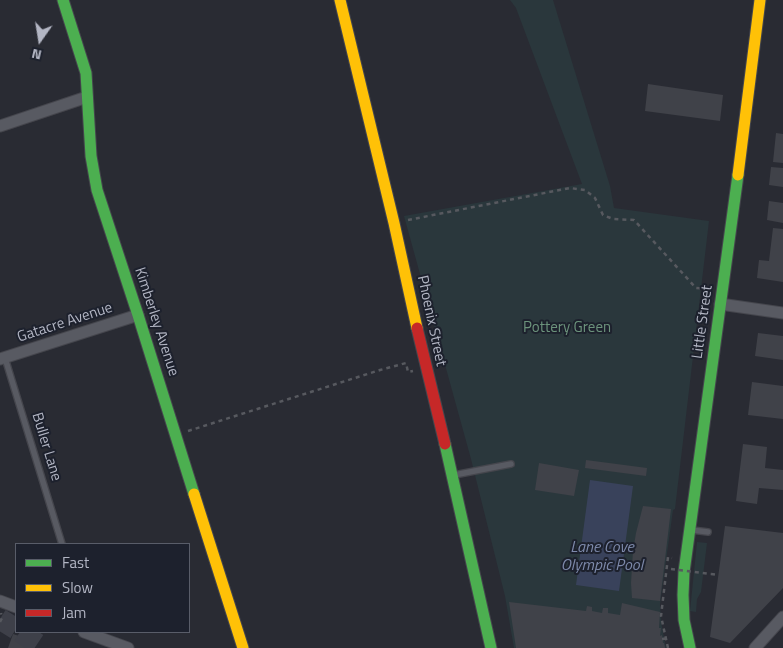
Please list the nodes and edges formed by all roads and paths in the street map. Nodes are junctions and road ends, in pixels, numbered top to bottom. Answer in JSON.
{"nodes":[{"id":1,"x":63,"y":0,"type":"edge"},
{"id":2,"x":340,"y":0,"type":"edge"},
{"id":3,"x":760,"y":0,"type":"edge"},
{"id":4,"x":87,"y":97,"type":"junction"},
{"id":5,"x":0,"y":126,"type":"edge"},
{"id":6,"x":394,"y":223,"type":"junction"},
{"id":7,"x":722,"y":290,"type":"junction"},
{"id":8,"x":720,"y":304,"type":"junction"},
{"id":9,"x":783,"y":313,"type":"edge"},
{"id":10,"x":138,"y":314,"type":"junction"},
{"id":11,"x":3,"y":359,"type":"edge"},
{"id":12,"x":424,"y":361,"type":"junction"},
{"id":13,"x":175,"y":435,"type":"junction"},
{"id":14,"x":511,"y":464,"type":"dead end"},
{"id":15,"x":452,"y":476,"type":"junction"},
{"id":16,"x":690,"y":530,"type":"junction"},
{"id":17,"x":708,"y":532,"type":"dead end"},
{"id":18,"x":62,"y":543,"type":"edge"},
{"id":19,"x":718,"y":575,"type":"dead end"},
{"id":20,"x":0,"y":601,"type":"edge"},
{"id":21,"x":15,"y":607,"type":"edge"},
{"id":22,"x":783,"y":617,"type":"edge"},
{"id":23,"x":2,"y":618,"type":"dead end"},
{"id":24,"x":0,"y":622,"type":"edge"},
{"id":25,"x":90,"y":633,"type":"edge"},
{"id":26,"x":669,"y":638,"type":"dead end"},
{"id":27,"x":664,"y":639,"type":"junction"},
{"id":28,"x":128,"y":648,"type":"edge"},
{"id":29,"x":243,"y":648,"type":"edge"},
{"id":30,"x":491,"y":648,"type":"edge"},
{"id":31,"x":668,"y":648,"type":"edge"},
{"id":32,"x":690,"y":648,"type":"edge"},
{"id":33,"x":754,"y":648,"type":"edge"}],
"edges":[{"from":1,"to":4,"type":"street","name":"Kimberley Avenue"},
{"from":2,"to":6,"type":"street","name":"Phoenix Street"},
{"from":3,"to":7,"type":"street","name":"Little Street"},
{"from":4,"to":5,"type":"street"},
{"from":4,"to":10,"type":"street","name":"Kimberley Avenue"},
{"from":6,"to":7,"type":"path"},
{"from":6,"to":12,"type":"street","name":"Phoenix Street"},
{"from":7,"to":8,"type":"street","name":"Little Street"},
{"from":8,"to":9,"type":"street"},
{"from":8,"to":16,"type":"street","name":"Little Street"},
{"from":10,"to":11,"type":"street","name":"Gatacre Avenue"},
{"from":10,"to":13,"type":"street","name":"Kimberley Avenue"},
{"from":11,"to":18,"type":"lane","name":"Buller Lane"},
{"from":12,"to":13,"type":"path"},
{"from":12,"to":15,"type":"street","name":"Phoenix Street"},
{"from":13,"to":29,"type":"street","name":"Kimberley Avenue"},
{"from":14,"to":15,"type":"lane"},
{"from":15,"to":30,"type":"street","name":"Phoenix Street"},
{"from":16,"to":17,"type":"lane"},
{"from":16,"to":32,"type":"street","name":"Little Street"},
{"from":19,"to":27,"type":"path","bridge":true},
{"from":20,"to":21,"type":"street"},
{"from":22,"to":33,"type":"street"},
{"from":23,"to":24,"type":"path"},
{"from":25,"to":28,"type":"street"},
{"from":26,"to":27,"type":"path"},
{"from":27,"to":31,"type":"path"}]}
